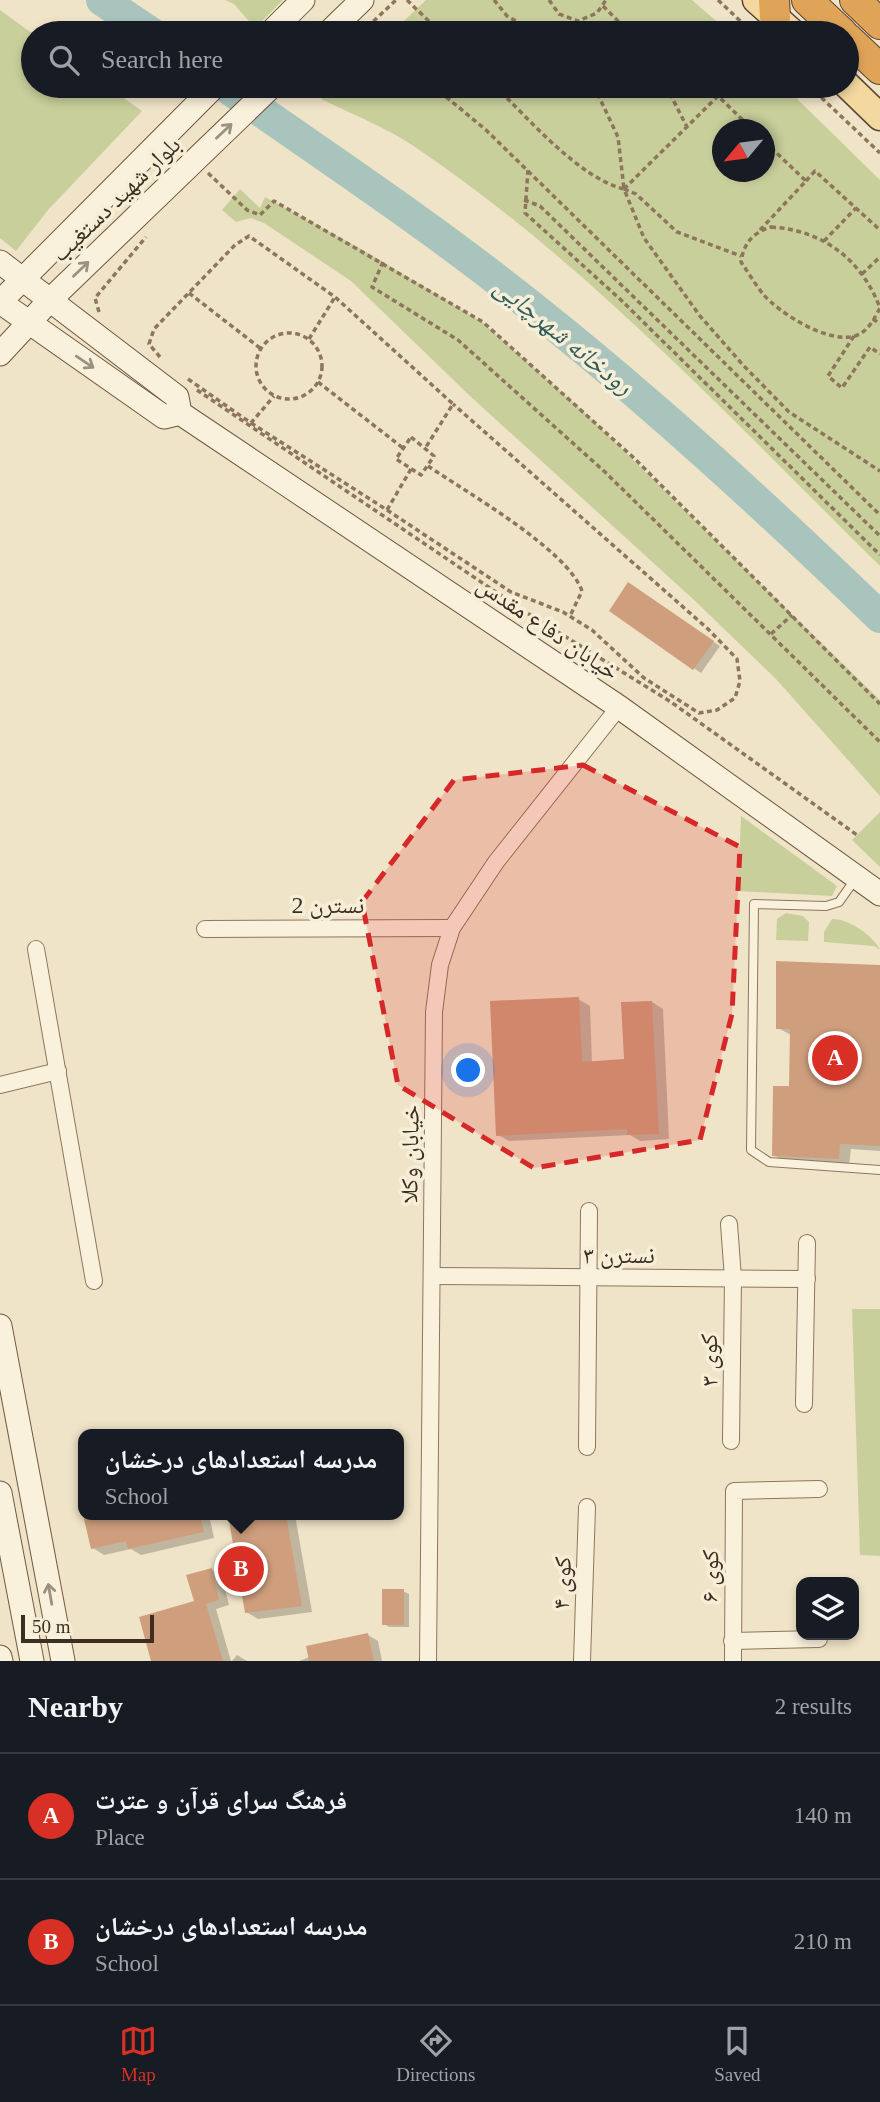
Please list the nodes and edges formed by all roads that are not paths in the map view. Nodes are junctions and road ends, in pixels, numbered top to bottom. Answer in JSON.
{"nodes":[{"id":1,"x":303,"y":0,"type":"edge"},
{"id":2,"x":362,"y":0,"type":"edge"},
{"id":3,"x":807,"y":0,"type":"edge"},
{"id":4,"x":855,"y":0,"type":"edge"},
{"id":5,"x":282,"y":21,"type":"edge"},
{"id":6,"x":340,"y":21,"type":"edge"},
{"id":7,"x":829,"y":21,"type":"edge"},
{"id":8,"x":880,"y":24,"type":"edge"},
{"id":9,"x":859,"y":49,"type":"edge"},
{"id":10,"x":880,"y":69,"type":"edge"},
{"id":11,"x":859,"y":97,"type":"edge"},
{"id":12,"x":202,"y":98,"type":"edge"},
{"id":13,"x":273,"y":98,"type":"edge"},
{"id":14,"x":880,"y":117,"type":"edge"},
{"id":15,"x":0,"y":262,"type":"edge"},
{"id":16,"x":22,"y":279,"type":"junction"},
{"id":17,"x":50,"y":300,"type":"junction"},
{"id":18,"x":0,"y":302,"type":"edge"},
{"id":19,"x":29,"y":324,"type":"junction"},
{"id":20,"x":0,"y":354,"type":"edge"},
{"id":21,"x":180,"y":413,"type":"junction"},
{"id":22,"x":619,"y":707,"type":"junction"},
{"id":23,"x":858,"y":876,"type":"junction"},
{"id":24,"x":880,"y":894,"type":"edge"},
{"id":25,"x":452,"y":928,"type":"junction"},
{"id":26,"x":205,"y":929,"type":"dead end"},
{"id":27,"x":36,"y":949,"type":"dead end"},
{"id":28,"x":58,"y":1071,"type":"junction"},
{"id":29,"x":0,"y":1085,"type":"edge"},
{"id":30,"x":880,"y":1170,"type":"edge"},
{"id":31,"x":589,"y":1211,"type":"dead end"},
{"id":32,"x":729,"y":1224,"type":"dead end"},
{"id":33,"x":807,"y":1243,"type":"dead end"},
{"id":34,"x":432,"y":1276,"type":"junction"},
{"id":35,"x":590,"y":1277,"type":"junction"},
{"id":36,"x":733,"y":1278,"type":"junction"},
{"id":37,"x":807,"y":1279,"type":"junction"},
{"id":38,"x":94,"y":1281,"type":"dead end"},
{"id":39,"x":0,"y":1326,"type":"edge"},
{"id":40,"x":804,"y":1404,"type":"dead end"},
{"id":41,"x":732,"y":1441,"type":"dead end"},
{"id":42,"x":587,"y":1447,"type":"dead end"},
{"id":43,"x":819,"y":1489,"type":"dead end"},
{"id":44,"x":0,"y":1493,"type":"edge"},
{"id":45,"x":587,"y":1507,"type":"dead end"},
{"id":46,"x":796,"y":1640,"type":"edge"},
{"id":47,"x":732,"y":1641,"type":"junction"},
{"id":48,"x":32,"y":1661,"type":"edge"},
{"id":49,"x":62,"y":1661,"type":"edge"},
{"id":50,"x":428,"y":1661,"type":"edge"},
{"id":51,"x":582,"y":1661,"type":"edge"},
{"id":52,"x":733,"y":1661,"type":"edge"}],
"edges":[{"from":1,"to":5,"type":"street"},
{"from":2,"to":6,"type":"street"},
{"from":3,"to":7,"type":"highway"},
{"from":4,"to":8,"type":"highway"},
{"from":9,"to":10,"type":"highway"},
{"from":11,"to":14,"type":"main road"},
{"from":12,"to":16,"type":"street","name":"بلوار شهید دستغیب"},
{"from":17,"to":13,"type":"street","name":"بلوار شهید دستغیب","one_way":true},
{"from":15,"to":16,"type":"street","name":"خیابان دفاع مقدس"},
{"from":16,"to":17,"type":"street","name":"خیابان دفاع مقدس"},
{"from":16,"to":18,"type":"street","name":"بلوار شهید دستغیب"},
{"from":17,"to":19,"type":"street","name":"بلوار شهید دستغیب"},
{"from":17,"to":21,"type":"street","name":"خیابان دفاع مقدس"},
{"from":18,"to":19,"type":"street","name":"خیابان دفاع مقدس"},
{"from":19,"to":20,"type":"street","name":"بلوار شهید دستغیب"},
{"from":19,"to":21,"type":"street","name":"خیابان دفاع مقدس","one_way":true},
{"from":21,"to":22,"type":"street","name":"خیابان دفاع مقدس"},
{"from":22,"to":23,"type":"street","name":"خیابان دفاع مقدس"},
{"from":22,"to":25,"type":"street","name":"خیابان وکلا"},
{"from":23,"to":24,"type":"street","name":"خیابان دفاع مقدس"},
{"from":23,"to":30,"type":"lane"},
{"from":25,"to":26,"type":"street","name":"نسترن 2"},
{"from":25,"to":34,"type":"street","name":"خیابان وکلا"},
{"from":27,"to":28,"type":"street"},
{"from":28,"to":29,"type":"street"},
{"from":28,"to":38,"type":"street"},
{"from":31,"to":35,"type":"street"},
{"from":32,"to":36,"type":"street"},
{"from":33,"to":37,"type":"street"},
{"from":34,"to":35,"type":"street","name":"نسترن ۳"},
{"from":34,"to":50,"type":"street","name":"خیابان وکلا"},
{"from":35,"to":36,"type":"street","name":"نسترن ۳"},
{"from":35,"to":42,"type":"street"},
{"from":36,"to":37,"type":"street","name":"نسترن ۳"},
{"from":36,"to":41,"type":"street","name":"کوی ۳"},
{"from":37,"to":40,"type":"street"},
{"from":49,"to":39,"type":"street","one_way":true},
{"from":43,"to":47,"type":"street","name":"کوی ۶"},
{"from":44,"to":48,"type":"street"},
{"from":45,"to":51,"type":"street","name":"کوی ۴"},
{"from":46,"to":47,"type":"street"},
{"from":47,"to":52,"type":"street","name":"کوی ۶"}]}
